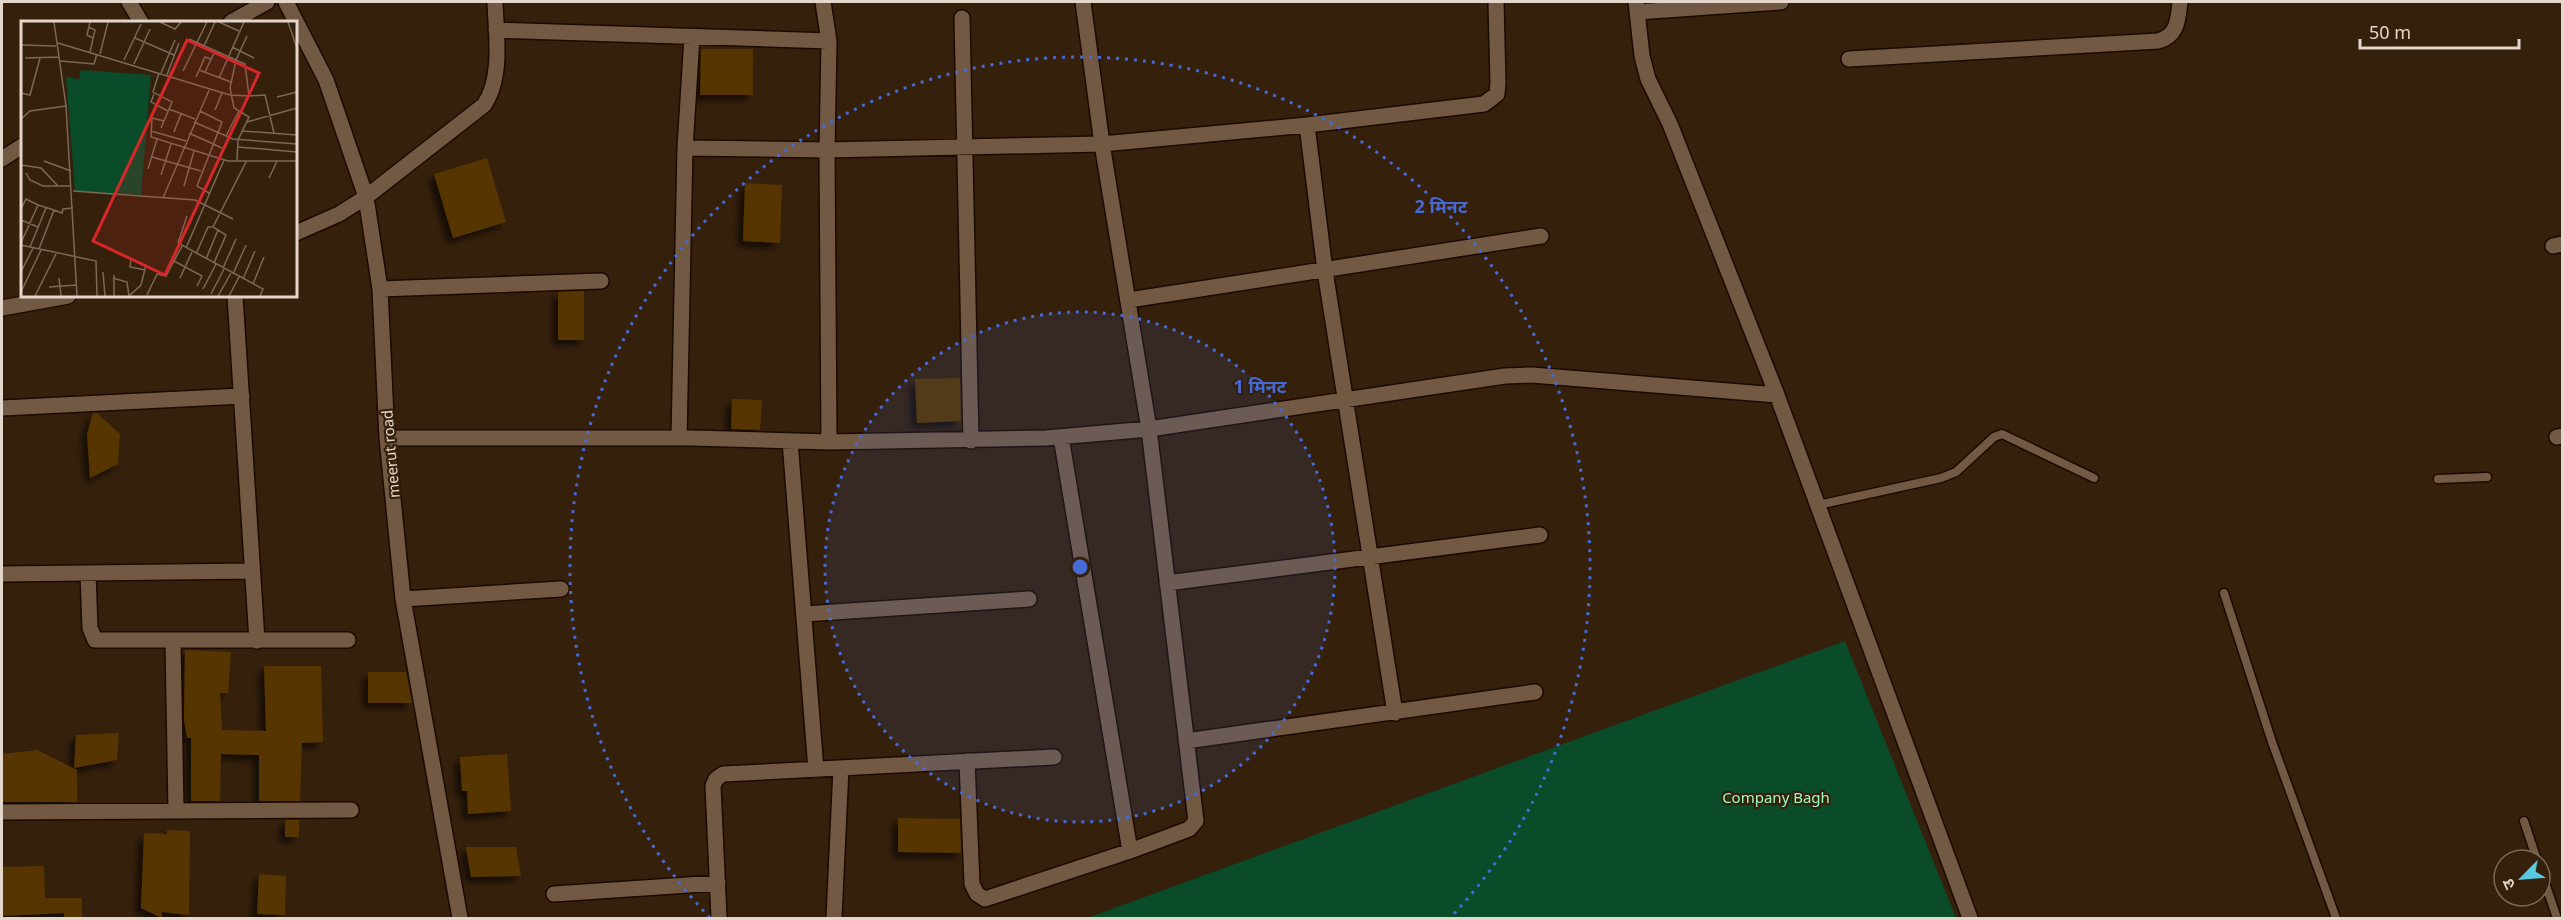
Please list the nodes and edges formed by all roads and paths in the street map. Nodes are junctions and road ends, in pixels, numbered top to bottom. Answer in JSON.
{"nodes":[{"id":1,"x":129,"y":2,"type":"edge"},
{"id":2,"x":267,"y":2,"type":"edge"},
{"id":3,"x":286,"y":2,"type":"edge"},
{"id":4,"x":495,"y":2,"type":"edge"},
{"id":5,"x":823,"y":2,"type":"edge"},
{"id":6,"x":1083,"y":2,"type":"edge"},
{"id":7,"x":1496,"y":2,"type":"edge"},
{"id":8,"x":1781,"y":2,"type":"edge"},
{"id":9,"x":2180,"y":2,"type":"edge"},
{"id":10,"x":1636,"y":7,"type":"edge"},
{"id":11,"x":962,"y":18,"type":"dead end"},
{"id":12,"x":140,"y":21,"type":"edge"},
{"id":13,"x":233,"y":21,"type":"edge"},
{"id":14,"x":296,"y":21,"type":"edge"},
{"id":15,"x":297,"y":23,"type":"edge"},
{"id":16,"x":496,"y":30,"type":"junction"},
{"id":17,"x":692,"y":37,"type":"junction"},
{"id":18,"x":829,"y":41,"type":"junction"},
{"id":19,"x":1849,"y":59,"type":"dead end"},
{"id":20,"x":1307,"y":125,"type":"junction"},
{"id":21,"x":1102,"y":144,"type":"junction"},
{"id":22,"x":21,"y":147,"type":"edge"},
{"id":23,"x":964,"y":147,"type":"junction"},
{"id":24,"x":685,"y":148,"type":"junction"},
{"id":25,"x":827,"y":150,"type":"junction"},
{"id":26,"x":2,"y":159,"type":"edge"},
{"id":27,"x":366,"y":197,"type":"junction"},
{"id":28,"x":297,"y":233,"type":"edge"},
{"id":29,"x":1541,"y":236,"type":"dead end"},
{"id":30,"x":1325,"y":271,"type":"junction"},
{"id":31,"x":601,"y":281,"type":"dead end"},
{"id":32,"x":380,"y":289,"type":"junction"},
{"id":33,"x":62,"y":297,"type":"edge"},
{"id":34,"x":235,"y":297,"type":"edge"},
{"id":35,"x":1129,"y":300,"type":"junction"},
{"id":36,"x":2,"y":308,"type":"edge"},
{"id":37,"x":1778,"y":395,"type":"junction"},
{"id":38,"x":242,"y":396,"type":"junction"},
{"id":39,"x":1346,"y":400,"type":"junction"},
{"id":40,"x":2,"y":408,"type":"edge"},
{"id":41,"x":1149,"y":429,"type":"junction"},
{"id":42,"x":1062,"y":437,"type":"junction"},
{"id":43,"x":387,"y":438,"type":"junction"},
{"id":44,"x":679,"y":438,"type":"junction"},
{"id":45,"x":790,"y":441,"type":"junction"},
{"id":46,"x":970,"y":441,"type":"junction"},
{"id":47,"x":830,"y":442,"type":"junction"},
{"id":48,"x":2487,"y":477,"type":"dead end"},
{"id":49,"x":2094,"y":478,"type":"dead end"},
{"id":50,"x":2438,"y":479,"type":"dead end"},
{"id":51,"x":1818,"y":505,"type":"junction"},
{"id":52,"x":1540,"y":535,"type":"dead end"},
{"id":53,"x":1371,"y":557,"type":"junction"},
{"id":54,"x":252,"y":571,"type":"junction"},
{"id":55,"x":88,"y":573,"type":"junction"},
{"id":56,"x":2,"y":574,"type":"edge"},
{"id":57,"x":1167,"y":583,"type":"junction"},
{"id":58,"x":561,"y":589,"type":"dead end"},
{"id":59,"x":2224,"y":593,"type":"dead end"},
{"id":60,"x":403,"y":598,"type":"junction"},
{"id":61,"x":1029,"y":599,"type":"dead end"},
{"id":62,"x":804,"y":614,"type":"junction"},
{"id":63,"x":348,"y":640,"type":"dead end"},
{"id":64,"x":173,"y":641,"type":"junction"},
{"id":65,"x":257,"y":641,"type":"junction"},
{"id":66,"x":1535,"y":693,"type":"dead end"},
{"id":67,"x":1395,"y":713,"type":"junction"},
{"id":68,"x":1186,"y":741,"type":"junction"},
{"id":69,"x":1054,"y":757,"type":"dead end"},
{"id":70,"x":967,"y":761,"type":"junction"},
{"id":71,"x":841,"y":768,"type":"junction"},
{"id":72,"x":816,"y":770,"type":"junction"},
{"id":73,"x":351,"y":810,"type":"dead end"},
{"id":74,"x":176,"y":811,"type":"junction"},
{"id":75,"x":2,"y":812,"type":"edge"},
{"id":76,"x":2524,"y":821,"type":"dead end"},
{"id":77,"x":2533,"y":848,"type":"edge"},
{"id":78,"x":1130,"y":851,"type":"junction"},
{"id":79,"x":717,"y":883,"type":"junction"},
{"id":80,"x":554,"y":894,"type":"dead end"},
{"id":81,"x":2552,"y":903,"type":"edge"},
{"id":82,"x":460,"y":918,"type":"edge"},
{"id":83,"x":719,"y":918,"type":"edge"},
{"id":84,"x":834,"y":918,"type":"edge"},
{"id":85,"x":1970,"y":918,"type":"edge"},
{"id":86,"x":2336,"y":918,"type":"edge"},
{"id":87,"x":2557,"y":918,"type":"edge"}],
"edges":[{"from":1,"to":12,"type":"street"},
{"from":2,"to":13,"type":"street"},
{"from":3,"to":14,"type":"street","name":"meerut road"},
{"from":4,"to":16,"type":"street"},
{"from":5,"to":18,"type":"street"},
{"from":6,"to":21,"type":"street"},
{"from":7,"to":20,"type":"street"},
{"from":8,"to":10,"type":"street"},
{"from":9,"to":19,"type":"street"},
{"from":10,"to":37,"type":"street"},
{"from":11,"to":23,"type":"street"},
{"from":15,"to":27,"type":"street","name":"meerut road"},
{"from":16,"to":17,"type":"street"},
{"from":16,"to":27,"type":"street"},
{"from":17,"to":18,"type":"street"},
{"from":17,"to":24,"type":"street"},
{"from":18,"to":25,"type":"street"},
{"from":20,"to":21,"type":"street"},
{"from":20,"to":30,"type":"street"},
{"from":21,"to":23,"type":"street"},
{"from":21,"to":35,"type":"street"},
{"from":22,"to":26,"type":"street"},
{"from":23,"to":25,"type":"street"},
{"from":23,"to":46,"type":"street"},
{"from":24,"to":25,"type":"street"},
{"from":24,"to":44,"type":"street"},
{"from":25,"to":47,"type":"street"},
{"from":27,"to":28,"type":"street"},
{"from":27,"to":32,"type":"street","name":"meerut road"},
{"from":29,"to":30,"type":"street"},
{"from":30,"to":35,"type":"street"},
{"from":30,"to":39,"type":"street"},
{"from":31,"to":32,"type":"street"},
{"from":32,"to":43,"type":"street","name":"meerut road"},
{"from":33,"to":36,"type":"street"},
{"from":34,"to":38,"type":"street"},
{"from":35,"to":41,"type":"street"},
{"from":37,"to":39,"type":"street"},
{"from":37,"to":51,"type":"street"},
{"from":38,"to":40,"type":"street"},
{"from":38,"to":54,"type":"street"},
{"from":39,"to":41,"type":"street"},
{"from":39,"to":53,"type":"street"},
{"from":41,"to":42,"type":"street"},
{"from":41,"to":57,"type":"street"},
{"from":42,"to":46,"type":"street"},
{"from":42,"to":78,"type":"street"},
{"from":43,"to":44,"type":"street"},
{"from":43,"to":60,"type":"street","name":"meerut road"},
{"from":44,"to":45,"type":"street"},
{"from":45,"to":47,"type":"street"},
{"from":45,"to":62,"type":"street"},
{"from":46,"to":47,"type":"street"},
{"from":48,"to":50,"type":"lane"},
{"from":49,"to":51,"type":"lane"},
{"from":51,"to":85,"type":"street"},
{"from":52,"to":53,"type":"street"},
{"from":53,"to":57,"type":"street"},
{"from":53,"to":67,"type":"street"},
{"from":54,"to":55,"type":"street"},
{"from":54,"to":65,"type":"street"},
{"from":55,"to":56,"type":"street"},
{"from":55,"to":64,"type":"street"},
{"from":57,"to":68,"type":"street"},
{"from":58,"to":60,"type":"street"},
{"from":59,"to":86,"type":"lane"},
{"from":60,"to":82,"type":"street","name":"meerut road"},
{"from":61,"to":62,"type":"street"},
{"from":62,"to":72,"type":"street"},
{"from":63,"to":65,"type":"street"},
{"from":64,"to":65,"type":"street"},
{"from":64,"to":74,"type":"street"},
{"from":66,"to":67,"type":"street"},
{"from":67,"to":68,"type":"street"},
{"from":68,"to":78,"type":"street"},
{"from":69,"to":70,"type":"street"},
{"from":70,"to":71,"type":"street"},
{"from":70,"to":78,"type":"street"},
{"from":71,"to":72,"type":"street"},
{"from":71,"to":84,"type":"street"},
{"from":72,"to":79,"type":"street"},
{"from":73,"to":74,"type":"street"},
{"from":74,"to":75,"type":"street"},
{"from":76,"to":77,"type":"lane"},
{"from":79,"to":80,"type":"street"},
{"from":79,"to":83,"type":"street"},
{"from":81,"to":87,"type":"lane"}]}
